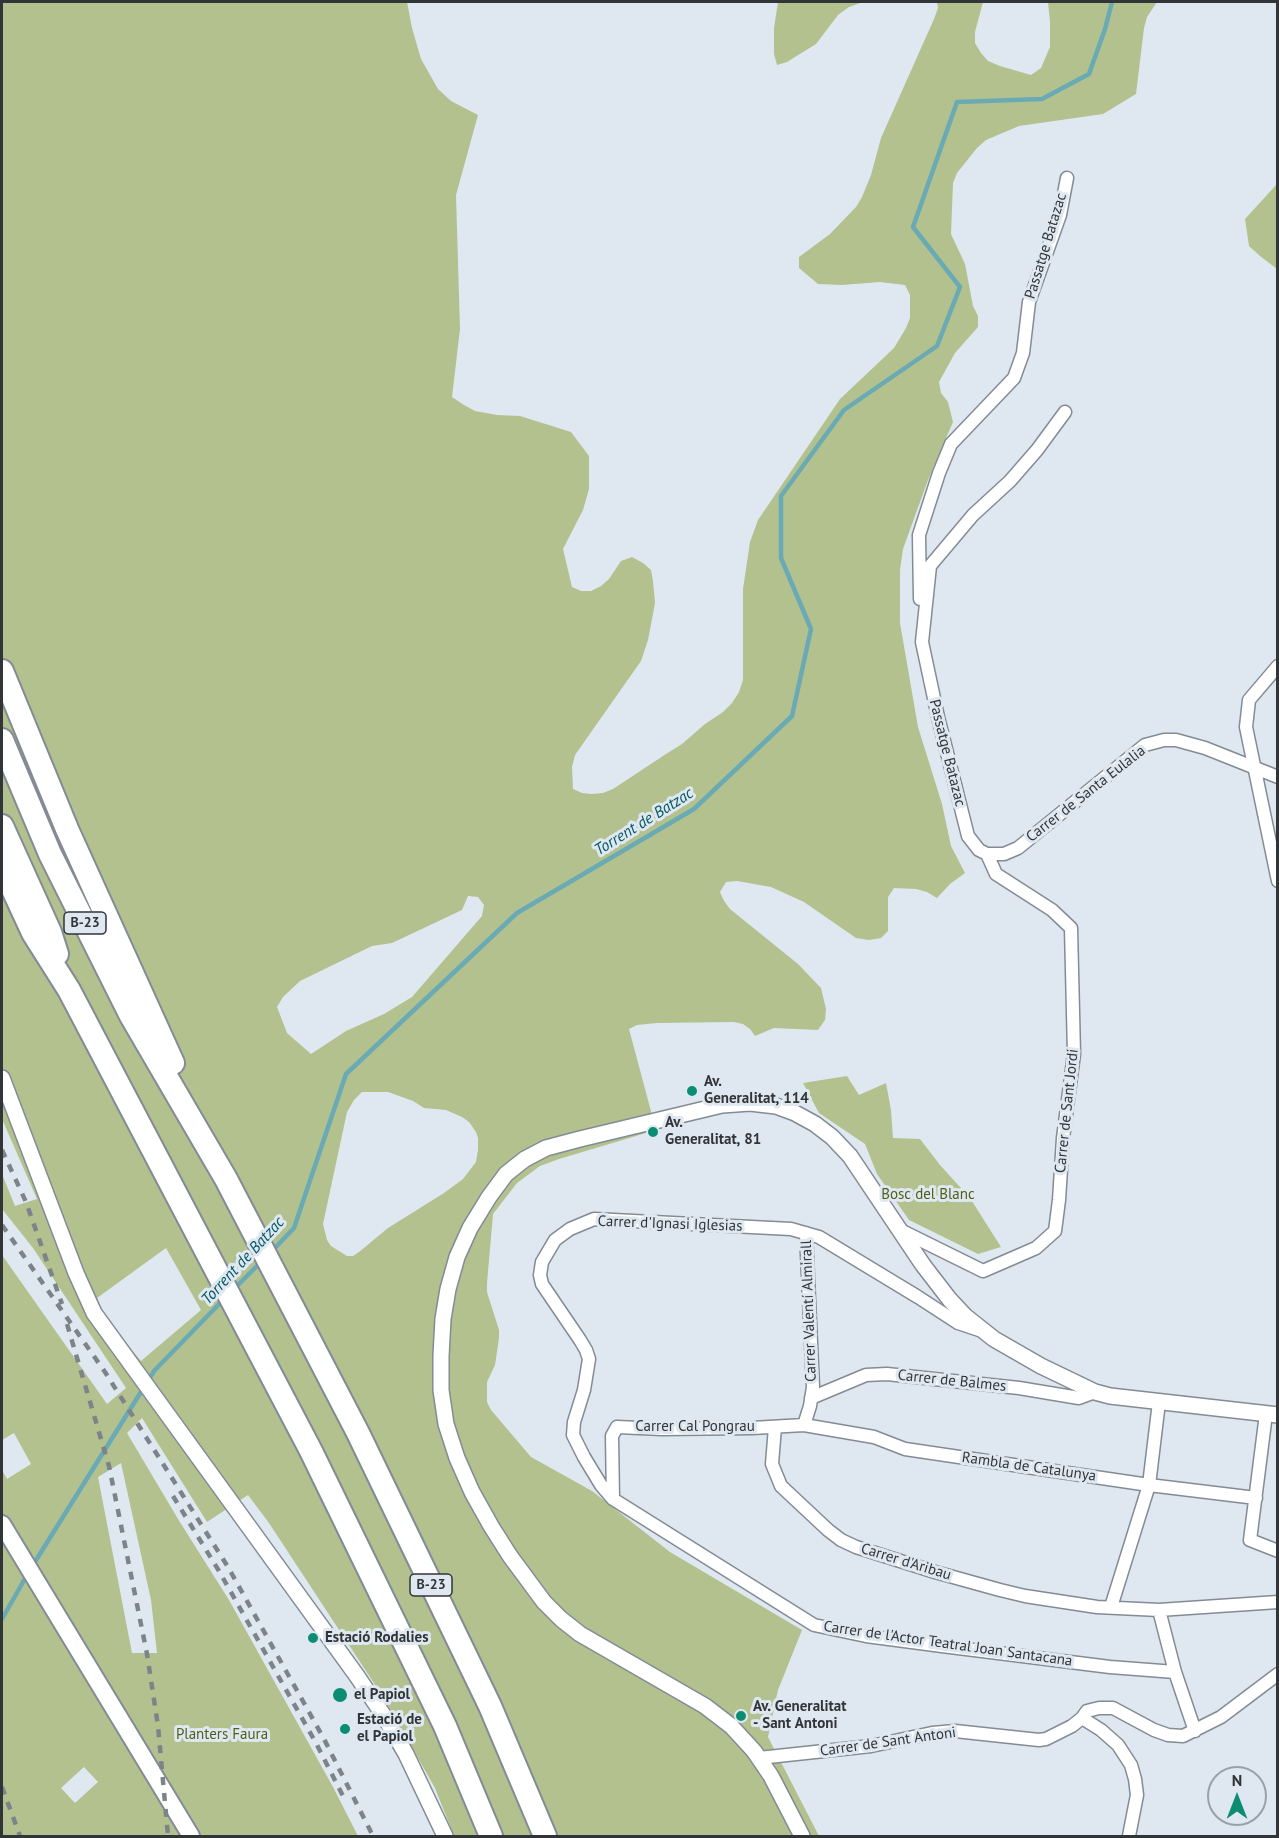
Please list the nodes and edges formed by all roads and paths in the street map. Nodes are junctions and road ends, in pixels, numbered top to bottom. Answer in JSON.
{"nodes":[{"id":1,"x":1066,"y":178,"type":"dead end"},
{"id":2,"x":1065,"y":412,"type":"dead end"},
{"id":3,"x":922,"y":642,"type":"junction"},
{"id":4,"x":1278,"y":666,"type":"edge"},
{"id":5,"x":2,"y":670,"type":"edge"},
{"id":6,"x":2,"y":740,"type":"edge"},
{"id":7,"x":1254,"y":768,"type":"junction"},
{"id":8,"x":1278,"y":777,"type":"edge"},
{"id":9,"x":2,"y":826,"type":"edge"},
{"id":10,"x":987,"y":854,"type":"junction"},
{"id":11,"x":2,"y":866,"type":"edge"},
{"id":12,"x":1278,"y":881,"type":"edge"},
{"id":13,"x":69,"y":990,"type":"junction"},
{"id":14,"x":2,"y":1078,"type":"edge"},
{"id":15,"x":184,"y":1098,"type":"junction"},
{"id":16,"x":899,"y":1229,"type":"junction"},
{"id":17,"x":806,"y":1233,"type":"junction"},
{"id":18,"x":983,"y":1331,"type":"junction"},
{"id":19,"x":1095,"y":1392,"type":"junction"},
{"id":20,"x":811,"y":1398,"type":"junction"},
{"id":21,"x":1159,"y":1402,"type":"junction"},
{"id":22,"x":1272,"y":1414,"type":"edge"},
{"id":23,"x":804,"y":1425,"type":"junction"},
{"id":24,"x":775,"y":1427,"type":"junction"},
{"id":25,"x":1149,"y":1485,"type":"junction"},
{"id":26,"x":1256,"y":1498,"type":"junction"},
{"id":27,"x":613,"y":1499,"type":"junction"},
{"id":28,"x":2,"y":1524,"type":"edge"},
{"id":29,"x":1278,"y":1551,"type":"edge"},
{"id":30,"x":1278,"y":1602,"type":"edge"},
{"id":31,"x":1111,"y":1607,"type":"junction"},
{"id":32,"x":1159,"y":1610,"type":"junction"},
{"id":33,"x":1174,"y":1672,"type":"junction"},
{"id":34,"x":1278,"y":1674,"type":"edge"},
{"id":35,"x":1082,"y":1718,"type":"junction"},
{"id":36,"x":1195,"y":1731,"type":"junction"},
{"id":37,"x":759,"y":1758,"type":"junction"},
{"id":38,"x":191,"y":1836,"type":"edge"},
{"id":39,"x":445,"y":1836,"type":"edge"},
{"id":40,"x":491,"y":1836,"type":"edge"},
{"id":41,"x":545,"y":1836,"type":"edge"},
{"id":42,"x":802,"y":1836,"type":"edge"},
{"id":43,"x":1129,"y":1836,"type":"edge"}],
"edges":[{"from":1,"to":3,"type":"street","name":"Passatge Batazac"},
{"from":2,"to":3,"type":"street","name":"Passatge Batazac"},
{"from":3,"to":10,"type":"street","name":"Passatge Batazac"},
{"from":4,"to":7,"type":"street"},
{"from":5,"to":15,"type":"highway"},
{"from":6,"to":15,"type":"highway","number":"B-23"},
{"from":7,"to":8,"type":"street","name":"Carrer de Santa Eulalia"},
{"from":7,"to":10,"type":"street","name":"Carrer de Santa Eulalia"},
{"from":7,"to":12,"type":"street"},
{"from":9,"to":13,"type":"highway","number":"B-23"},
{"from":10,"to":16,"type":"street","name":"Carrer de Sant Jordi"},
{"from":11,"to":13,"type":"highway"},
{"from":13,"to":40,"type":"highway","number":"B-23"},
{"from":14,"to":39,"type":"street"},
{"from":15,"to":41,"type":"highway","number":"B-23"},
{"from":16,"to":18,"type":"street"},
{"from":16,"to":37,"type":"street"},
{"from":17,"to":18,"type":"street","name":"Carrer d'Ignasi Iglesias"},
{"from":17,"to":20,"type":"street","name":"Carrer Valentí Almirall"},
{"from":17,"to":27,"type":"street","name":"Carrer d'Ignasi Iglesias"},
{"from":18,"to":19,"type":"street"},
{"from":19,"to":20,"type":"street","name":"Carrer de Balmes"},
{"from":19,"to":21,"type":"street"},
{"from":20,"to":23,"type":"street","name":"Carrer Valentí Almirall"},
{"from":21,"to":22,"type":"street"},
{"from":21,"to":25,"type":"street"},
{"from":22,"to":26,"type":"street"},
{"from":23,"to":24,"type":"street"},
{"from":23,"to":25,"type":"street","name":"Rambla de Catalunya"},
{"from":24,"to":27,"type":"street","name":"Carrer Cal Pongrau"},
{"from":24,"to":31,"type":"street","name":"Carrer d'Aribau"},
{"from":25,"to":26,"type":"street","name":"Rambla de Catalunya"},
{"from":25,"to":31,"type":"street"},
{"from":26,"to":29,"type":"street"},
{"from":27,"to":33,"type":"street","name":"Carrer de l'Actor Teatral Joan Santacana"},
{"from":28,"to":38,"type":"main road"},
{"from":30,"to":32,"type":"street","name":"Carrer d'Aribau"},
{"from":31,"to":32,"type":"street","name":"Carrer d'Aribau"},
{"from":32,"to":33,"type":"street"},
{"from":33,"to":36,"type":"street"},
{"from":34,"to":36,"type":"street"},
{"from":35,"to":36,"type":"street","name":"Carrer de Sant Antoni"},
{"from":35,"to":37,"type":"street","name":"Carrer de Sant Antoni"},
{"from":35,"to":43,"type":"street"},
{"from":37,"to":42,"type":"street"}]}
